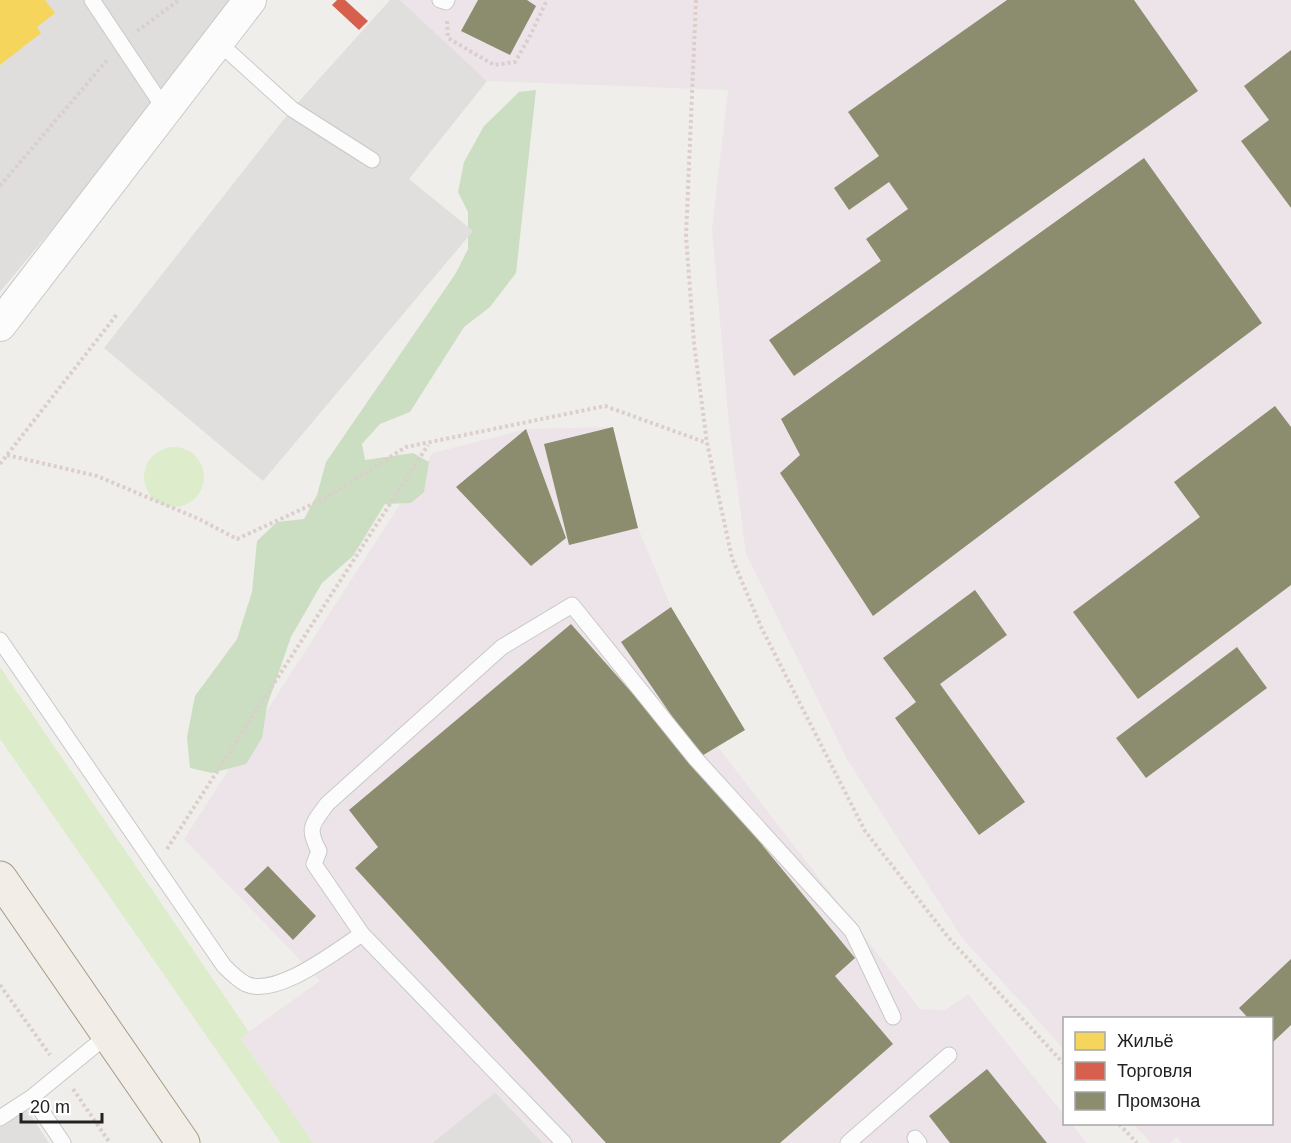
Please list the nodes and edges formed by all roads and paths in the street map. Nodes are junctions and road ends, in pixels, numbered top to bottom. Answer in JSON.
{"nodes":[{"id":1,"x":92,"y":0,"type":"edge"},
{"id":2,"x":179,"y":0,"type":"edge"},
{"id":3,"x":250,"y":0,"type":"edge"},
{"id":4,"x":547,"y":0,"type":"edge"},
{"id":5,"x":696,"y":0,"type":"edge"},
{"id":6,"x":444,"y":1,"type":"edge"},
{"id":7,"x":219,"y":42,"type":"junction"},
{"id":8,"x":121,"y":43,"type":"junction"},
{"id":9,"x":166,"y":111,"type":"junction"},
{"id":10,"x":372,"y":160,"type":"dead end"},
{"id":11,"x":0,"y":186,"type":"edge"},
{"id":12,"x":118,"y":313,"type":"dead end"},
{"id":13,"x":0,"y":325,"type":"edge"},
{"id":14,"x":707,"y":443,"type":"junction"},
{"id":15,"x":429,"y":444,"type":"junction"},
{"id":16,"x":7,"y":455,"type":"junction"},
{"id":17,"x":0,"y":464,"type":"edge"},
{"id":18,"x":0,"y":640,"type":"edge"},
{"id":19,"x":156,"y":866,"type":"junction"},
{"id":20,"x":0,"y":878,"type":"edge"},
{"id":21,"x":362,"y":933,"type":"junction"},
{"id":22,"x":893,"y":1017,"type":"dead end"},
{"id":23,"x":109,"y":1034,"type":"junction"},
{"id":24,"x":949,"y":1055,"type":"dead end"},
{"id":25,"x":1063,"y":1062,"type":"edge"},
{"id":26,"x":32,"y":1097,"type":"junction"},
{"id":27,"x":0,"y":1118,"type":"edge"},
{"id":28,"x":1120,"y":1125,"type":"edge"},
{"id":29,"x":63,"y":1143,"type":"edge"},
{"id":30,"x":183,"y":1143,"type":"edge"},
{"id":31,"x":564,"y":1143,"type":"edge"},
{"id":32,"x":848,"y":1143,"type":"edge"},
{"id":33,"x":1137,"y":1143,"type":"edge"}],
"edges":[{"from":1,"to":8,"type":"lane"},
{"from":2,"to":8,"type":"path"},
{"from":3,"to":7,"type":"street"},
{"from":4,"to":6,"type":"path"},
{"from":5,"to":14,"type":"path"},
{"from":7,"to":9,"type":"street"},
{"from":7,"to":10,"type":"lane"},
{"from":8,"to":9,"type":"lane"},
{"from":8,"to":11,"type":"path"},
{"from":9,"to":13,"type":"street"},
{"from":12,"to":16,"type":"path"},
{"from":14,"to":15,"type":"path"},
{"from":14,"to":25,"type":"path"},
{"from":15,"to":16,"type":"path"},
{"from":15,"to":19,"type":"path"},
{"from":16,"to":17,"type":"path"},
{"from":18,"to":19,"type":"lane"},
{"from":19,"to":21,"type":"lane"},
{"from":20,"to":23,"type":"main road"},
{"from":21,"to":22,"type":"lane"},
{"from":21,"to":31,"type":"lane"},
{"from":23,"to":26,"type":"lane"},
{"from":23,"to":30,"type":"main road"},
{"from":24,"to":32,"type":"lane"},
{"from":26,"to":27,"type":"lane"},
{"from":26,"to":29,"type":"lane"},
{"from":28,"to":33,"type":"path"}]}
